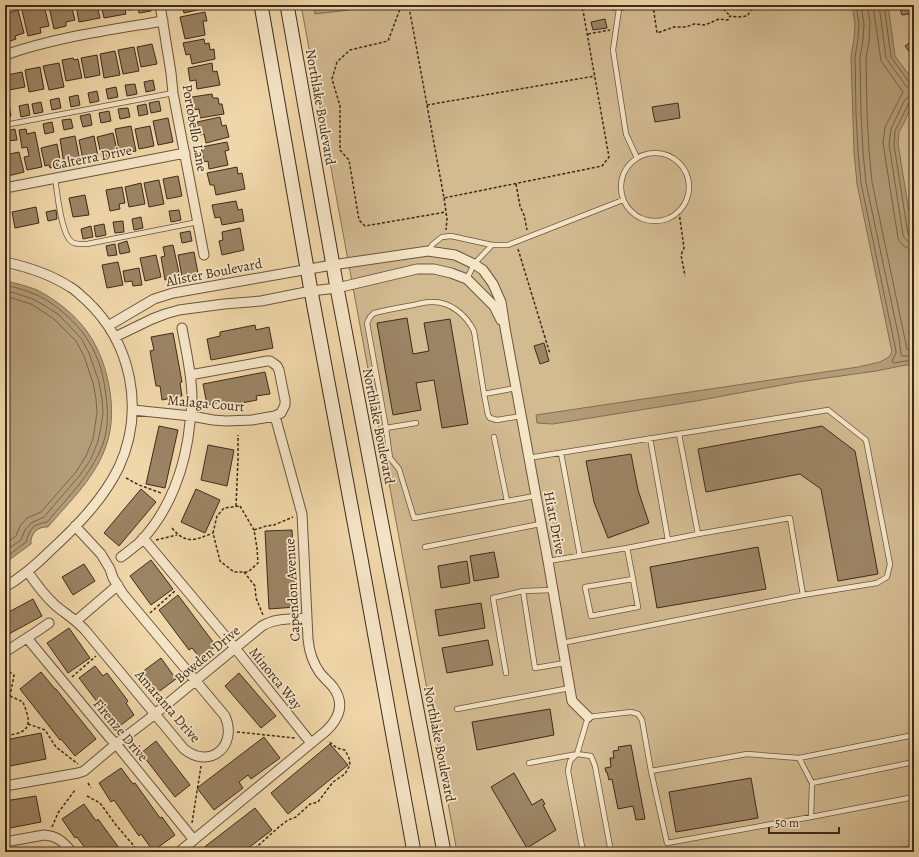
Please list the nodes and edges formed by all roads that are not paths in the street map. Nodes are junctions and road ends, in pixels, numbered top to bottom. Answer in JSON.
{"nodes":[{"id":1,"x":160,"y":5,"type":"edge"},
{"id":2,"x":262,"y":5,"type":"edge"},
{"id":3,"x":286,"y":5,"type":"edge"},
{"id":4,"x":605,"y":5,"type":"edge"},
{"id":5,"x":628,"y":5,"type":"edge"},
{"id":6,"x":619,"y":9,"type":"junction"},
{"id":7,"x":163,"y":21,"type":"junction"},
{"id":8,"x":5,"y":55,"type":"edge"},
{"id":9,"x":173,"y":93,"type":"junction"},
{"id":10,"x":5,"y":126,"type":"edge"},
{"id":11,"x":185,"y":153,"type":"junction"},
{"id":12,"x":636,"y":158,"type":"junction"},
{"id":13,"x":55,"y":178,"type":"junction"},
{"id":14,"x":5,"y":188,"type":"edge"},
{"id":15,"x":623,"y":200,"type":"junction"},
{"id":16,"x":198,"y":222,"type":"junction"},
{"id":17,"x":492,"y":245,"type":"junction"},
{"id":18,"x":428,"y":251,"type":"junction"},
{"id":19,"x":204,"y":255,"type":"dead end"},
{"id":20,"x":5,"y":262,"type":"edge"},
{"id":21,"x":474,"y":264,"type":"junction"},
{"id":22,"x":332,"y":265,"type":"junction"},
{"id":23,"x":308,"y":269,"type":"junction"},
{"id":24,"x":467,"y":279,"type":"junction"},
{"id":25,"x":337,"y":288,"type":"junction"},
{"id":26,"x":311,"y":291,"type":"junction"},
{"id":27,"x":182,"y":328,"type":"dead end"},
{"id":28,"x":505,"y":328,"type":"junction"},
{"id":29,"x":112,"y":331,"type":"junction"},
{"id":30,"x":190,"y":375,"type":"junction"},
{"id":31,"x":516,"y":388,"type":"junction"},
{"id":32,"x":484,"y":394,"type":"junction"},
{"id":33,"x":133,"y":410,"type":"junction"},
{"id":34,"x":191,"y":416,"type":"junction"},
{"id":35,"x":275,"y":416,"type":"junction"},
{"id":36,"x":521,"y":416,"type":"junction"},
{"id":37,"x":416,"y":423,"type":"dead end"},
{"id":38,"x":386,"y":428,"type":"junction"},
{"id":39,"x":680,"y":434,"type":"junction"},
{"id":40,"x":494,"y":437,"type":"dead end"},
{"id":41,"x":650,"y":438,"type":"junction"},
{"id":42,"x":561,"y":453,"type":"junction"},
{"id":43,"x":528,"y":458,"type":"junction"},
{"id":44,"x":535,"y":496,"type":"junction"},
{"id":45,"x":507,"y":501,"type":"junction"},
{"id":46,"x":540,"y":524,"type":"junction"},
{"id":47,"x":76,"y":526,"type":"junction"},
{"id":48,"x":698,"y":534,"type":"junction"},
{"id":49,"x":145,"y":540,"type":"junction"},
{"id":50,"x":668,"y":540,"type":"junction"},
{"id":51,"x":425,"y":547,"type":"dead end"},
{"id":52,"x":627,"y":548,"type":"junction"},
{"id":53,"x":580,"y":556,"type":"junction"},
{"id":54,"x":121,"y":557,"type":"dead end"},
{"id":55,"x":548,"y":561,"type":"junction"},
{"id":56,"x":28,"y":572,"type":"junction"},
{"id":57,"x":633,"y":579,"type":"junction"},
{"id":58,"x":118,"y":585,"type":"junction"},
{"id":59,"x":5,"y":587,"type":"edge"},
{"id":60,"x":552,"y":590,"type":"junction"},
{"id":61,"x":522,"y":591,"type":"junction"},
{"id":62,"x":803,"y":595,"type":"junction"},
{"id":63,"x":307,"y":618,"type":"junction"},
{"id":64,"x":76,"y":621,"type":"junction"},
{"id":65,"x":48,"y":623,"type":"dead end"},
{"id":66,"x":27,"y":638,"type":"junction"},
{"id":67,"x":562,"y":643,"type":"junction"},
{"id":68,"x":235,"y":648,"type":"junction"},
{"id":69,"x":5,"y":652,"type":"edge"},
{"id":70,"x":565,"y":663,"type":"junction"},
{"id":71,"x":506,"y":673,"type":"dead end"},
{"id":72,"x":196,"y":681,"type":"junction"},
{"id":73,"x":570,"y":688,"type":"junction"},
{"id":74,"x":457,"y":709,"type":"dead end"},
{"id":75,"x":155,"y":714,"type":"junction"},
{"id":76,"x":588,"y":717,"type":"junction"},
{"id":77,"x":914,"y":735,"type":"edge"},
{"id":78,"x":311,"y":743,"type":"junction"},
{"id":79,"x":116,"y":744,"type":"junction"},
{"id":80,"x":577,"y":754,"type":"junction"},
{"id":81,"x":799,"y":758,"type":"junction"},
{"id":82,"x":914,"y":762,"type":"edge"},
{"id":83,"x":529,"y":763,"type":"dead end"},
{"id":84,"x":651,"y":771,"type":"junction"},
{"id":85,"x":812,"y":783,"type":"junction"},
{"id":86,"x":5,"y":786,"type":"edge"},
{"id":87,"x":914,"y":798,"type":"edge"},
{"id":88,"x":811,"y":817,"type":"junction"},
{"id":89,"x":194,"y":840,"type":"junction"},
{"id":90,"x":5,"y":842,"type":"edge"},
{"id":91,"x":72,"y":852,"type":"edge"},
{"id":92,"x":179,"y":852,"type":"edge"},
{"id":93,"x":414,"y":852,"type":"edge"},
{"id":94,"x":444,"y":852,"type":"edge"},
{"id":95,"x":583,"y":852,"type":"edge"},
{"id":96,"x":611,"y":852,"type":"edge"}],
"edges":[{"from":1,"to":7,"type":"street","name":"Portobello Lane"},
{"from":2,"to":23,"type":"main road"},
{"from":3,"to":22,"type":"main road","name":"Northlake Boulevard"},
{"from":4,"to":6,"type":"lane"},
{"from":5,"to":6,"type":"lane"},
{"from":6,"to":12,"type":"lane"},
{"from":7,"to":8,"type":"street"},
{"from":7,"to":9,"type":"street","name":"Portobello Lane"},
{"from":9,"to":10,"type":"lane"},
{"from":9,"to":11,"type":"street","name":"Portobello Lane"},
{"from":11,"to":13,"type":"street","name":"Calterra Drive"},
{"from":11,"to":16,"type":"street","name":"Portobello Lane"},
{"from":12,"to":15,"type":"lane"},
{"from":12,"to":15,"type":"lane"},
{"from":13,"to":14,"type":"street","name":"Calterra Drive"},
{"from":13,"to":16,"type":"lane"},
{"from":15,"to":17,"type":"lane"},
{"from":16,"to":19,"type":"street","name":"Portobello Lane"},
{"from":17,"to":18,"type":"lane"},
{"from":17,"to":21,"type":"lane"},
{"from":18,"to":21,"type":"street","name":"Hiatt Drive"},
{"from":18,"to":22,"type":"street","name":"Hiatt Drive"},
{"from":20,"to":29,"type":"street"},
{"from":21,"to":24,"type":"lane"},
{"from":21,"to":28,"type":"street","name":"Hiatt Drive"},
{"from":22,"to":23,"type":"street","name":"Alister Boulevard"},
{"from":22,"to":25,"type":"main road","name":"Northlake Boulevard"},
{"from":23,"to":26,"type":"main road"},
{"from":23,"to":29,"type":"street","name":"Alister Boulevard"},
{"from":24,"to":25,"type":"street","name":"Hiatt Drive"},
{"from":24,"to":28,"type":"street","name":"Hiatt Drive"},
{"from":25,"to":26,"type":"street"},
{"from":25,"to":94,"type":"main road","name":"Northlake Boulevard"},
{"from":26,"to":29,"type":"street"},
{"from":26,"to":93,"type":"main road"},
{"from":27,"to":30,"type":"street"},
{"from":28,"to":31,"type":"street","name":"Hiatt Drive"},
{"from":29,"to":33,"type":"street"},
{"from":30,"to":34,"type":"street"},
{"from":30,"to":35,"type":"street","name":"Malaga Court"},
{"from":31,"to":32,"type":"lane"},
{"from":31,"to":36,"type":"street","name":"Hiatt Drive"},
{"from":32,"to":36,"type":"lane"},
{"from":32,"to":38,"type":"lane"},
{"from":33,"to":34,"type":"street","name":"Malaga Court"},
{"from":33,"to":47,"type":"street"},
{"from":34,"to":35,"type":"street","name":"Malaga Court"},
{"from":34,"to":49,"type":"street"},
{"from":35,"to":63,"type":"street","name":"Capendon Avenue"},
{"from":36,"to":43,"type":"street","name":"Hiatt Drive"},
{"from":37,"to":38,"type":"lane"},
{"from":38,"to":45,"type":"lane"},
{"from":39,"to":41,"type":"lane"},
{"from":39,"to":48,"type":"lane"},
{"from":39,"to":62,"type":"lane"},
{"from":40,"to":45,"type":"lane"},
{"from":41,"to":42,"type":"lane"},
{"from":41,"to":50,"type":"lane"},
{"from":42,"to":43,"type":"lane"},
{"from":42,"to":53,"type":"lane"},
{"from":43,"to":44,"type":"street","name":"Hiatt Drive"},
{"from":44,"to":45,"type":"lane"},
{"from":44,"to":46,"type":"street","name":"Hiatt Drive"},
{"from":46,"to":51,"type":"lane"},
{"from":46,"to":55,"type":"street","name":"Hiatt Drive"},
{"from":47,"to":56,"type":"street"},
{"from":47,"to":58,"type":"street","name":"Amaranta Drive"},
{"from":48,"to":50,"type":"lane"},
{"from":48,"to":62,"type":"lane"},
{"from":49,"to":54,"type":"street"},
{"from":49,"to":68,"type":"street","name":"Minorca Way"},
{"from":50,"to":52,"type":"lane"},
{"from":52,"to":53,"type":"lane"},
{"from":52,"to":57,"type":"lane"},
{"from":53,"to":55,"type":"lane"},
{"from":55,"to":60,"type":"street","name":"Hiatt Drive"},
{"from":56,"to":59,"type":"street"},
{"from":56,"to":64,"type":"street","name":"Amaranta Drive"},
{"from":57,"to":57,"type":"lane"},
{"from":58,"to":64,"type":"street"},
{"from":58,"to":72,"type":"street","name":"Amaranta Drive"},
{"from":60,"to":61,"type":"lane"},
{"from":60,"to":67,"type":"street","name":"Hiatt Drive"},
{"from":61,"to":70,"type":"lane"},
{"from":61,"to":71,"type":"lane"},
{"from":62,"to":67,"type":"lane"},
{"from":63,"to":68,"type":"street","name":"Bowden Drive"},
{"from":63,"to":78,"type":"street","name":"Capendon Avenue"},
{"from":64,"to":75,"type":"street","name":"Amaranta Drive"},
{"from":65,"to":66,"type":"street"},
{"from":66,"to":69,"type":"street"},
{"from":66,"to":79,"type":"street","name":"Firenze Drive"},
{"from":67,"to":70,"type":"street","name":"Hiatt Drive"},
{"from":68,"to":72,"type":"street","name":"Bowden Drive"},
{"from":68,"to":78,"type":"street","name":"Minorca Way"},
{"from":70,"to":73,"type":"street","name":"Hiatt Drive"},
{"from":72,"to":75,"type":"street","name":"Bowden Drive"},
{"from":72,"to":75,"type":"street","name":"Amaranta Drive"},
{"from":73,"to":74,"type":"lane"},
{"from":73,"to":76,"type":"street","name":"Hiatt Drive"},
{"from":75,"to":79,"type":"street","name":"Bowden Drive"},
{"from":76,"to":80,"type":"lane"},
{"from":76,"to":84,"type":"lane"},
{"from":77,"to":81,"type":"lane"},
{"from":78,"to":89,"type":"street","name":"Capendon Avenue"},
{"from":79,"to":86,"type":"street","name":"Bowden Drive"},
{"from":79,"to":89,"type":"street","name":"Firenze Drive"},
{"from":80,"to":83,"type":"lane"},
{"from":80,"to":95,"type":"lane"},
{"from":80,"to":96,"type":"lane"},
{"from":81,"to":84,"type":"lane"},
{"from":81,"to":85,"type":"lane"},
{"from":82,"to":85,"type":"lane"},
{"from":84,"to":88,"type":"lane"},
{"from":85,"to":88,"type":"lane"},
{"from":87,"to":88,"type":"lane"},
{"from":89,"to":92,"type":"street","name":"Capendon Avenue"},
{"from":90,"to":91,"type":"street"}]}
